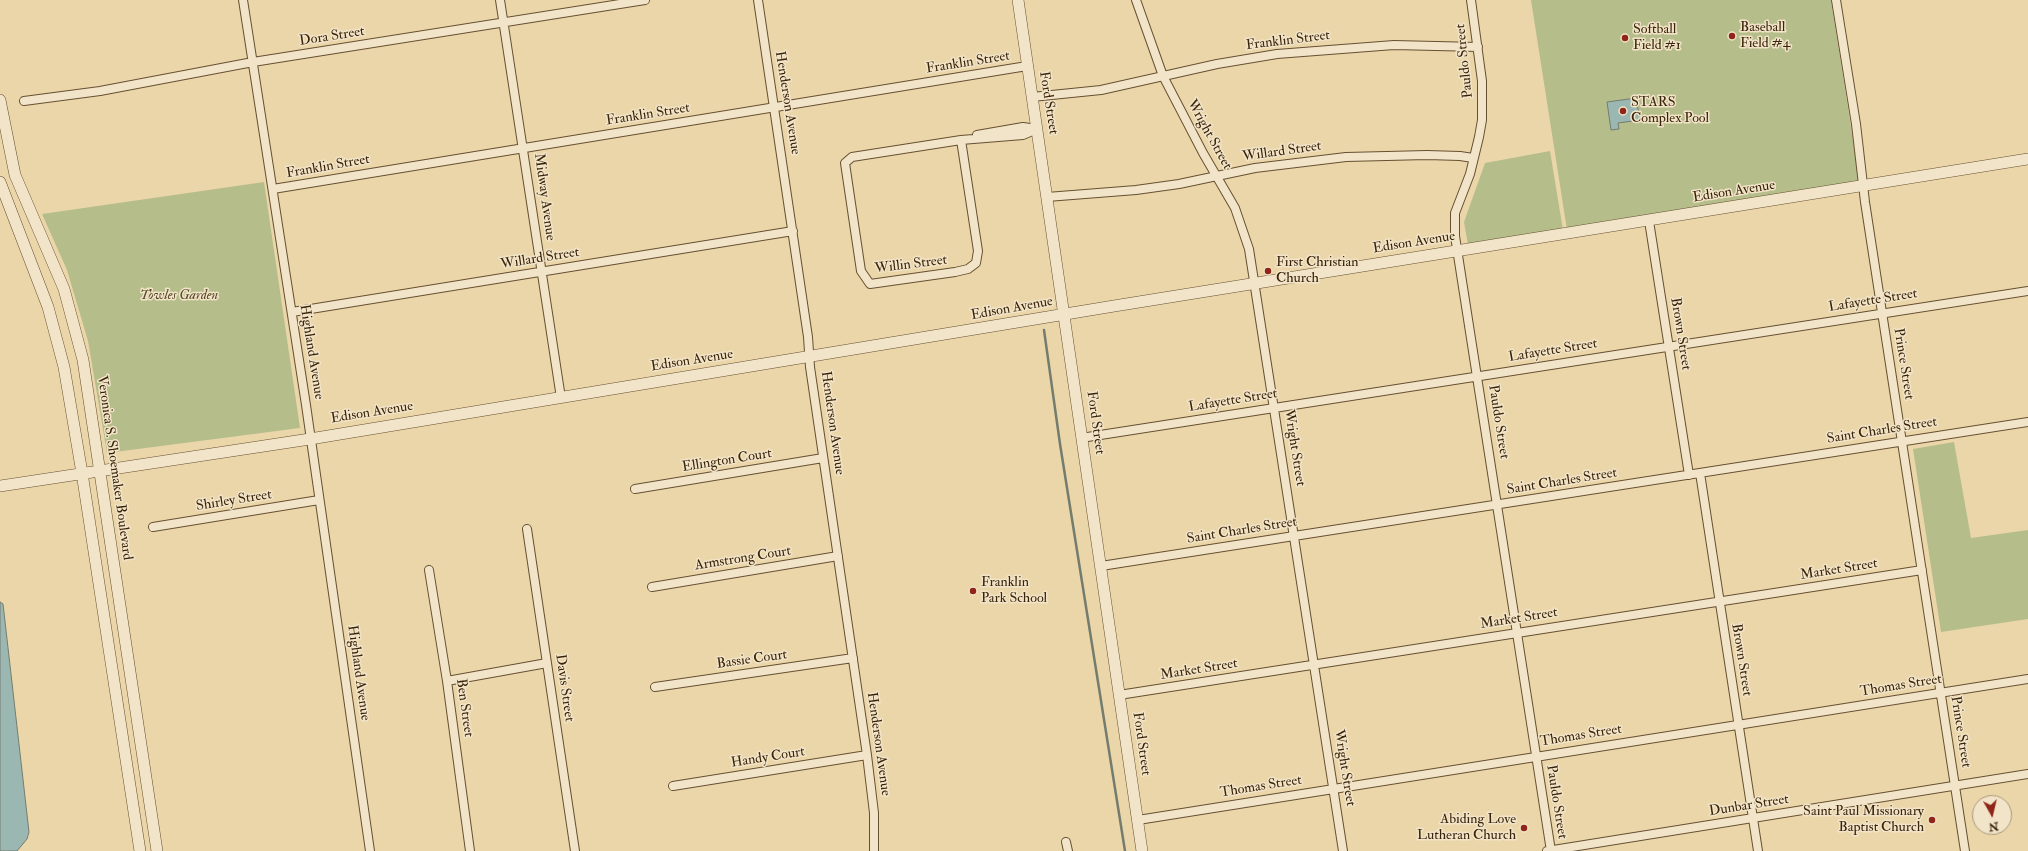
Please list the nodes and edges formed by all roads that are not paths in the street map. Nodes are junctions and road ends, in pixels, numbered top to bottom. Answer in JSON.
{"nodes":[{"id":1,"x":243,"y":0,"type":"edge"},
{"id":2,"x":500,"y":0,"type":"edge"},
{"id":3,"x":645,"y":0,"type":"edge"},
{"id":4,"x":758,"y":0,"type":"edge"},
{"id":5,"x":1018,"y":0,"type":"edge"},
{"id":6,"x":1136,"y":0,"type":"edge"},
{"id":7,"x":1471,"y":0,"type":"edge"},
{"id":8,"x":1836,"y":0,"type":"edge"},
{"id":9,"x":504,"y":23,"type":"junction"},
{"id":10,"x":1478,"y":47,"type":"junction"},
{"id":11,"x":253,"y":62,"type":"junction"},
{"id":12,"x":1028,"y":66,"type":"junction"},
{"id":13,"x":1163,"y":76,"type":"junction"},
{"id":14,"x":1032,"y":97,"type":"junction"},
{"id":15,"x":24,"y":101,"type":"dead end"},
{"id":16,"x":0,"y":103,"type":"edge"},
{"id":17,"x":774,"y":108,"type":"junction"},
{"id":18,"x":1037,"y":129,"type":"junction"},
{"id":19,"x":961,"y":140,"type":"junction"},
{"id":20,"x":523,"y":148,"type":"junction"},
{"id":21,"x":1474,"y":158,"type":"junction"},
{"id":22,"x":2028,"y":159,"type":"edge"},
{"id":23,"x":1216,"y":176,"type":"junction"},
{"id":24,"x":0,"y":182,"type":"edge"},
{"id":25,"x":1864,"y":186,"type":"junction"},
{"id":26,"x":273,"y":189,"type":"junction"},
{"id":27,"x":1047,"y":197,"type":"junction"},
{"id":28,"x":1649,"y":221,"type":"junction"},
{"id":29,"x":793,"y":231,"type":"junction"},
{"id":30,"x":1459,"y":252,"type":"junction"},
{"id":31,"x":541,"y":272,"type":"junction"},
{"id":32,"x":1255,"y":284,"type":"junction"},
{"id":33,"x":2028,"y":290,"type":"edge"},
{"id":34,"x":292,"y":312,"type":"junction"},
{"id":35,"x":1882,"y":312,"type":"junction"},
{"id":36,"x":1064,"y":314,"type":"junction"},
{"id":37,"x":1669,"y":346,"type":"junction"},
{"id":38,"x":811,"y":356,"type":"junction"},
{"id":39,"x":1478,"y":376,"type":"junction"},
{"id":40,"x":561,"y":398,"type":"junction"},
{"id":41,"x":1274,"y":408,"type":"junction"},
{"id":42,"x":2028,"y":422,"type":"edge"},
{"id":43,"x":1082,"y":438,"type":"junction"},
{"id":44,"x":310,"y":439,"type":"junction"},
{"id":45,"x":1902,"y":442,"type":"junction"},
{"id":46,"x":823,"y":458,"type":"junction"},
{"id":47,"x":99,"y":471,"type":"junction"},
{"id":48,"x":1700,"y":473,"type":"junction"},
{"id":49,"x":82,"y":474,"type":"junction"},
{"id":50,"x":1689,"y":475,"type":"junction"},
{"id":51,"x":0,"y":486,"type":"edge"},
{"id":52,"x":635,"y":489,"type":"dead end"},
{"id":53,"x":320,"y":500,"type":"junction"},
{"id":54,"x":1498,"y":505,"type":"junction"},
{"id":55,"x":153,"y":527,"type":"dead end"},
{"id":56,"x":527,"y":529,"type":"dead end"},
{"id":57,"x":1294,"y":536,"type":"junction"},
{"id":58,"x":838,"y":556,"type":"junction"},
{"id":59,"x":1101,"y":566,"type":"junction"},
{"id":60,"x":429,"y":570,"type":"dead end"},
{"id":61,"x":1922,"y":570,"type":"junction"},
{"id":62,"x":652,"y":587,"type":"dead end"},
{"id":63,"x":1719,"y":602,"type":"junction"},
{"id":64,"x":1517,"y":632,"type":"junction"},
{"id":65,"x":853,"y":658,"type":"junction"},
{"id":66,"x":547,"y":663,"type":"junction"},
{"id":67,"x":1315,"y":664,"type":"junction"},
{"id":68,"x":2028,"y":679,"type":"edge"},
{"id":69,"x":447,"y":681,"type":"junction"},
{"id":70,"x":656,"y":687,"type":"dead end"},
{"id":71,"x":1940,"y":692,"type":"junction"},
{"id":72,"x":1120,"y":695,"type":"junction"},
{"id":73,"x":1738,"y":724,"type":"junction"},
{"id":74,"x":867,"y":755,"type":"junction"},
{"id":75,"x":1536,"y":756,"type":"junction"},
{"id":76,"x":2028,"y":774,"type":"edge"},
{"id":77,"x":673,"y":786,"type":"dead end"},
{"id":78,"x":1955,"y":786,"type":"junction"},
{"id":79,"x":1334,"y":789,"type":"junction"},
{"id":80,"x":1752,"y":818,"type":"junction"},
{"id":81,"x":1138,"y":820,"type":"junction"},
{"id":82,"x":1066,"y":842,"type":"dead end"},
{"id":83,"x":140,"y":851,"type":"edge"},
{"id":84,"x":157,"y":851,"type":"edge"},
{"id":85,"x":370,"y":851,"type":"edge"},
{"id":86,"x":470,"y":851,"type":"edge"},
{"id":87,"x":575,"y":851,"type":"edge"},
{"id":88,"x":874,"y":851,"type":"edge"},
{"id":89,"x":1068,"y":851,"type":"edge"},
{"id":90,"x":1142,"y":851,"type":"edge"},
{"id":91,"x":1343,"y":851,"type":"edge"},
{"id":92,"x":1549,"y":851,"type":"edge"},
{"id":93,"x":1758,"y":851,"type":"edge"},
{"id":94,"x":1965,"y":851,"type":"edge"}],
"edges":[{"from":1,"to":11,"type":"street","name":"Highland Avenue"},
{"from":2,"to":9,"type":"street","name":"Midway Avenue"},
{"from":3,"to":9,"type":"street","name":"Dora Street"},
{"from":4,"to":17,"type":"street","name":"Henderson Avenue"},
{"from":5,"to":12,"type":"street","name":"Ford Street"},
{"from":6,"to":13,"type":"street","name":"Wright Street"},
{"from":7,"to":10,"type":"street","name":"Pauldo Street"},
{"from":8,"to":25,"type":"street","name":"Prince Street"},
{"from":9,"to":11,"type":"street","name":"Dora Street"},
{"from":9,"to":20,"type":"street","name":"Midway Avenue"},
{"from":10,"to":13,"type":"street","name":"Franklin Street"},
{"from":10,"to":21,"type":"street","name":"Pauldo Street"},
{"from":11,"to":15,"type":"street","name":"Dora Street"},
{"from":11,"to":26,"type":"street","name":"Highland Avenue"},
{"from":12,"to":14,"type":"street","name":"Ford Street"},
{"from":12,"to":17,"type":"street","name":"Franklin Street"},
{"from":13,"to":14,"type":"street","name":"Franklin Street"},
{"from":13,"to":23,"type":"street","name":"Wright Street"},
{"from":14,"to":18,"type":"street","name":"Ford Street"},
{"from":16,"to":47,"type":"street","name":"Veronica S. Shoemaker Boulevard"},
{"from":17,"to":20,"type":"street","name":"Franklin Street"},
{"from":17,"to":29,"type":"street","name":"Henderson Avenue"},
{"from":18,"to":19,"type":"street","name":"Willin Street"},
{"from":18,"to":27,"type":"street","name":"Ford Street"},
{"from":19,"to":19,"type":"street","name":"Willin Street"},
{"from":20,"to":26,"type":"street","name":"Franklin Street"},
{"from":20,"to":31,"type":"street","name":"Midway Avenue"},
{"from":21,"to":23,"type":"street","name":"Willard Street"},
{"from":21,"to":30,"type":"street","name":"Pauldo Street"},
{"from":22,"to":25,"type":"street","name":"Edison Avenue"},
{"from":23,"to":27,"type":"street","name":"Willard Street"},
{"from":23,"to":32,"type":"street","name":"Wright Street"},
{"from":24,"to":49,"type":"street"},
{"from":25,"to":28,"type":"street","name":"Edison Avenue"},
{"from":25,"to":35,"type":"street","name":"Prince Street"},
{"from":26,"to":34,"type":"street","name":"Highland Avenue"},
{"from":27,"to":36,"type":"street","name":"Ford Street"},
{"from":28,"to":30,"type":"street","name":"Edison Avenue"},
{"from":28,"to":37,"type":"street","name":"Brown Street"},
{"from":29,"to":31,"type":"street","name":"Willard Street"},
{"from":29,"to":38,"type":"street","name":"Henderson Avenue"},
{"from":30,"to":32,"type":"street","name":"Edison Avenue"},
{"from":30,"to":39,"type":"street","name":"Pauldo Street"},
{"from":31,"to":34,"type":"street","name":"Willard Street"},
{"from":31,"to":40,"type":"street","name":"Midway Avenue"},
{"from":32,"to":36,"type":"street","name":"Edison Avenue"},
{"from":32,"to":41,"type":"street","name":"Wright Street"},
{"from":33,"to":35,"type":"street","name":"Lafayette Street"},
{"from":34,"to":44,"type":"street","name":"Highland Avenue"},
{"from":35,"to":37,"type":"street","name":"Lafayette Street"},
{"from":35,"to":45,"type":"street","name":"Prince Street"},
{"from":36,"to":38,"type":"street","name":"Edison Avenue"},
{"from":36,"to":43,"type":"street","name":"Ford Street"},
{"from":37,"to":39,"type":"street","name":"Lafayette Street"},
{"from":37,"to":50,"type":"street","name":"Brown Street"},
{"from":38,"to":40,"type":"street","name":"Edison Avenue"},
{"from":38,"to":46,"type":"street","name":"Henderson Avenue"},
{"from":39,"to":41,"type":"street","name":"Lafayette Street"},
{"from":39,"to":54,"type":"street","name":"Pauldo Street"},
{"from":40,"to":44,"type":"street","name":"Edison Avenue"},
{"from":41,"to":43,"type":"street","name":"Lafayette Street"},
{"from":41,"to":57,"type":"street","name":"Wright Street"},
{"from":42,"to":45,"type":"street","name":"Saint Charles Street"},
{"from":43,"to":59,"type":"street","name":"Ford Street"},
{"from":44,"to":47,"type":"street","name":"Edison Avenue"},
{"from":44,"to":53,"type":"street","name":"Highland Avenue"},
{"from":45,"to":48,"type":"street","name":"Saint Charles Street"},
{"from":45,"to":61,"type":"street","name":"Prince Street"},
{"from":46,"to":52,"type":"street","name":"Ellington Court"},
{"from":46,"to":58,"type":"street","name":"Henderson Avenue"},
{"from":47,"to":49,"type":"street","name":"Edison Avenue"},
{"from":47,"to":84,"type":"street","name":"Veronica S. Shoemaker Boulevard"},
{"from":48,"to":50,"type":"street","name":"Saint Charles Street"},
{"from":48,"to":63,"type":"street","name":"Brown Street"},
{"from":49,"to":51,"type":"street","name":"Edison Avenue"},
{"from":49,"to":83,"type":"street"},
{"from":50,"to":54,"type":"street","name":"Saint Charles Street"},
{"from":53,"to":55,"type":"street","name":"Shirley Street"},
{"from":53,"to":85,"type":"street","name":"Highland Avenue"},
{"from":54,"to":57,"type":"street","name":"Saint Charles Street"},
{"from":54,"to":64,"type":"street","name":"Pauldo Street"},
{"from":56,"to":66,"type":"street","name":"Davis Street"},
{"from":57,"to":59,"type":"street","name":"Saint Charles Street"},
{"from":57,"to":67,"type":"street","name":"Wright Street"},
{"from":58,"to":62,"type":"street","name":"Armstrong Court"},
{"from":58,"to":65,"type":"street","name":"Henderson Avenue"},
{"from":59,"to":72,"type":"street","name":"Ford Street"},
{"from":60,"to":69,"type":"street","name":"Ben Street"},
{"from":61,"to":63,"type":"street","name":"Market Street"},
{"from":61,"to":71,"type":"street","name":"Prince Street"},
{"from":63,"to":64,"type":"street","name":"Market Street"},
{"from":63,"to":73,"type":"street","name":"Brown Street"},
{"from":64,"to":67,"type":"street","name":"Market Street"},
{"from":64,"to":75,"type":"street","name":"Pauldo Street"},
{"from":65,"to":70,"type":"street","name":"Bassie Court"},
{"from":65,"to":74,"type":"street","name":"Henderson Avenue"},
{"from":66,"to":69,"type":"street"},
{"from":66,"to":87,"type":"street","name":"Davis Street"},
{"from":67,"to":72,"type":"street","name":"Market Street"},
{"from":67,"to":79,"type":"street","name":"Wright Street"},
{"from":68,"to":71,"type":"street","name":"Thomas Street"},
{"from":69,"to":86,"type":"street","name":"Ben Street"},
{"from":71,"to":73,"type":"street","name":"Thomas Street"},
{"from":71,"to":78,"type":"street","name":"Prince Street"},
{"from":72,"to":81,"type":"street","name":"Ford Street"},
{"from":73,"to":75,"type":"street","name":"Thomas Street"},
{"from":73,"to":80,"type":"street","name":"Brown Street"},
{"from":74,"to":77,"type":"street","name":"Handy Court"},
{"from":74,"to":88,"type":"street","name":"Henderson Avenue"},
{"from":75,"to":79,"type":"street","name":"Thomas Street"},
{"from":75,"to":92,"type":"street","name":"Pauldo Street"},
{"from":76,"to":78,"type":"street","name":"Dunbar Street"},
{"from":78,"to":80,"type":"street","name":"Dunbar Street"},
{"from":78,"to":94,"type":"street","name":"Prince Street"},
{"from":79,"to":81,"type":"street","name":"Thomas Street"},
{"from":79,"to":91,"type":"street","name":"Wright Street"},
{"from":80,"to":92,"type":"street","name":"Dunbar Street"},
{"from":80,"to":93,"type":"street","name":"Brown Street"},
{"from":81,"to":90,"type":"street","name":"Ford Street"},
{"from":82,"to":89,"type":"street"}]}
